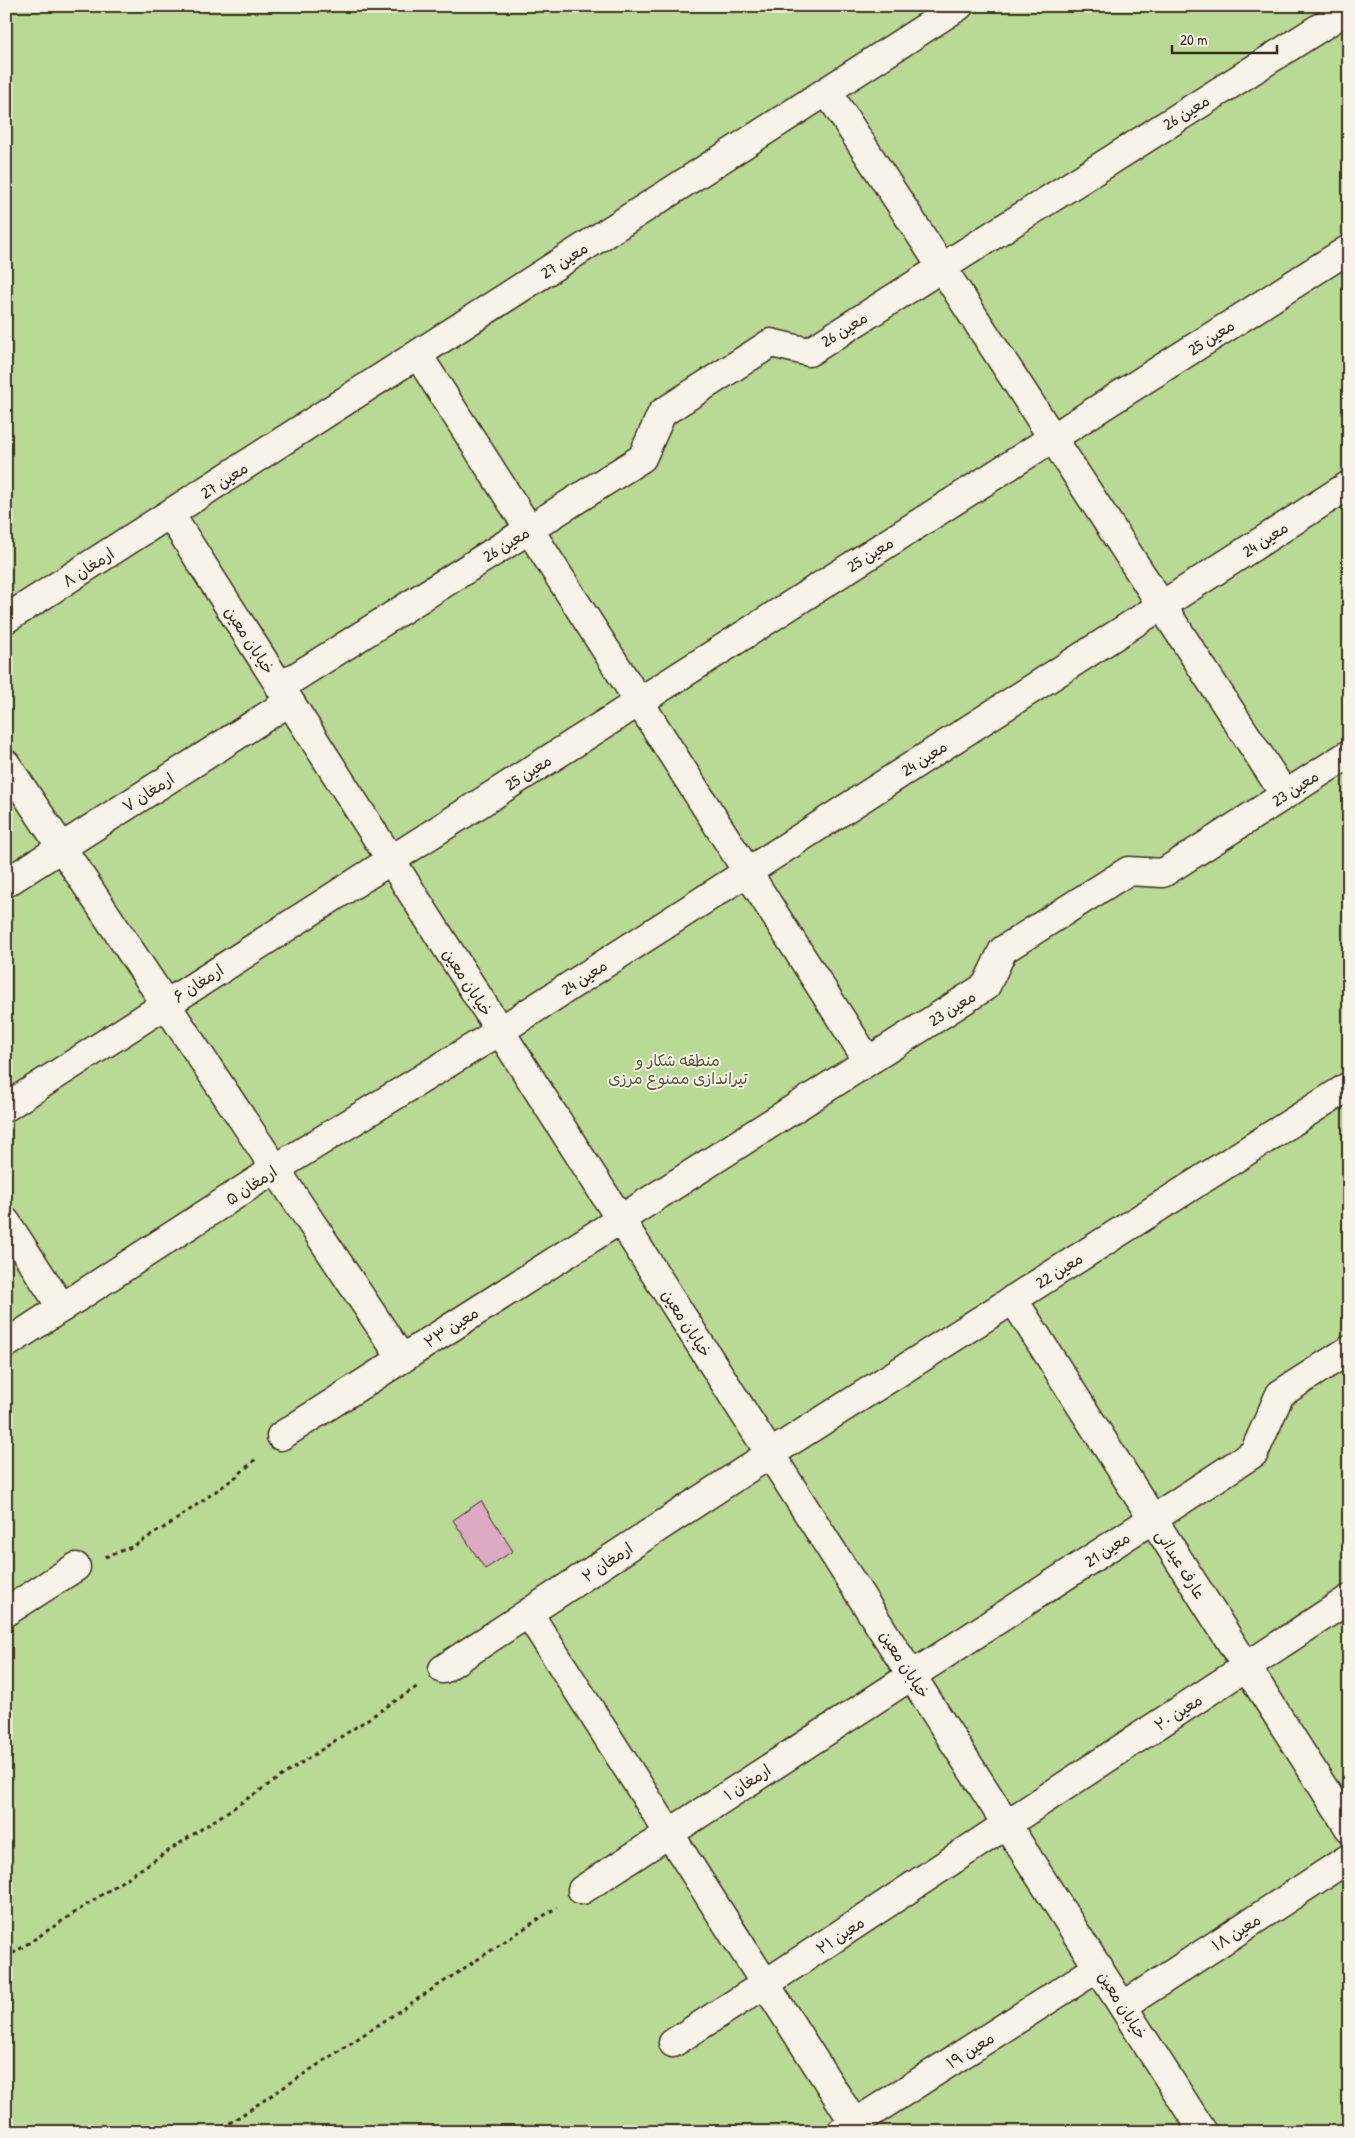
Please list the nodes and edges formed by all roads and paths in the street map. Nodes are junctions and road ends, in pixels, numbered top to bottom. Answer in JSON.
{"nodes":[{"id":1,"x":959,"y":6,"type":"edge"},
{"id":2,"x":1349,"y":9,"type":"edge"},
{"id":3,"x":827,"y":91,"type":"junction"},
{"id":4,"x":1349,"y":249,"type":"edge"},
{"id":5,"x":942,"y":268,"type":"junction"},
{"id":6,"x":418,"y":355,"type":"junction"},
{"id":7,"x":1053,"y":438,"type":"junction"},
{"id":8,"x":1349,"y":484,"type":"edge"},
{"id":9,"x":170,"y":514,"type":"junction"},
{"id":10,"x":529,"y":529,"type":"junction"},
{"id":11,"x":1162,"y":605,"type":"junction"},
{"id":12,"x":6,"y":619,"type":"edge"},
{"id":13,"x":285,"y":694,"type":"junction"},
{"id":14,"x":639,"y":701,"type":"junction"},
{"id":15,"x":1349,"y":754,"type":"edge"},
{"id":16,"x":6,"y":764,"type":"edge"},
{"id":17,"x":1285,"y":795,"type":"junction"},
{"id":18,"x":62,"y":847,"type":"junction"},
{"id":19,"x":390,"y":860,"type":"junction"},
{"id":20,"x":747,"y":872,"type":"junction"},
{"id":21,"x":6,"y":882,"type":"edge"},
{"id":22,"x":166,"y":1004,"type":"junction"},
{"id":23,"x":500,"y":1031,"type":"junction"},
{"id":24,"x":868,"y":1061,"type":"junction"},
{"id":25,"x":1349,"y":1086,"type":"edge"},
{"id":26,"x":6,"y":1107,"type":"edge"},
{"id":27,"x":275,"y":1169,"type":"junction"},
{"id":28,"x":620,"y":1219,"type":"junction"},
{"id":29,"x":6,"y":1222,"type":"edge"},
{"id":30,"x":1013,"y":1299,"type":"junction"},
{"id":31,"x":62,"y":1308,"type":"junction"},
{"id":32,"x":6,"y":1344,"type":"edge"},
{"id":33,"x":1349,"y":1350,"type":"edge"},
{"id":34,"x":402,"y":1359,"type":"junction"},
{"id":35,"x":281,"y":1436,"type":"joint"},
{"id":36,"x":770,"y":1454,"type":"junction"},
{"id":37,"x":1152,"y":1519,"type":"junction"},
{"id":38,"x":76,"y":1567,"type":"joint"},
{"id":39,"x":1349,"y":1599,"type":"edge"},
{"id":40,"x":6,"y":1612,"type":"edge"},
{"id":41,"x":529,"y":1614,"type":"junction"},
{"id":42,"x":1246,"y":1667,"type":"junction"},
{"id":43,"x":443,"y":1669,"type":"joint"},
{"id":44,"x":912,"y":1675,"type":"junction"},
{"id":45,"x":1007,"y":1824,"type":"junction"},
{"id":46,"x":1349,"y":1828,"type":"edge"},
{"id":47,"x":669,"y":1833,"type":"junction"},
{"id":48,"x":1349,"y":1858,"type":"edge"},
{"id":49,"x":582,"y":1890,"type":"joint"},
{"id":50,"x":6,"y":1958,"type":"edge"},
{"id":51,"x":1099,"y":1967,"type":"junction"},
{"id":52,"x":766,"y":1984,"type":"junction"},
{"id":53,"x":1123,"y":2006,"type":"junction"},
{"id":54,"x":673,"y":2043,"type":"dead end"},
{"id":55,"x":851,"y":2129,"type":"edge"},
{"id":56,"x":216,"y":2132,"type":"edge"},
{"id":57,"x":1204,"y":2132,"type":"edge"}],
"edges":[{"from":1,"to":3,"type":"street","name":"معین 27"},
{"from":2,"to":5,"type":"street","name":"معین 26"},
{"from":3,"to":5,"type":"street"},
{"from":3,"to":6,"type":"street","name":"معین 27"},
{"from":4,"to":7,"type":"street","name":"معین 25"},
{"from":5,"to":7,"type":"street"},
{"from":5,"to":10,"type":"street","name":"معین 26"},
{"from":6,"to":9,"type":"street","name":"معین 27"},
{"from":6,"to":10,"type":"street"},
{"from":7,"to":11,"type":"street"},
{"from":7,"to":14,"type":"street","name":"معین 25"},
{"from":8,"to":11,"type":"street","name":"معین 24"},
{"from":9,"to":12,"type":"street","name":"ارمغان ۸"},
{"from":9,"to":13,"type":"street","name":"خیابان معین"},
{"from":10,"to":13,"type":"street","name":"معین 26"},
{"from":10,"to":14,"type":"street"},
{"from":11,"to":17,"type":"street"},
{"from":11,"to":20,"type":"street","name":"معین 24"},
{"from":13,"to":18,"type":"street","name":"ارمغان ۷"},
{"from":13,"to":19,"type":"street","name":"خیابان معین"},
{"from":14,"to":19,"type":"street","name":"معین 25"},
{"from":14,"to":20,"type":"street"},
{"from":15,"to":17,"type":"street","name":"معین 23"},
{"from":16,"to":18,"type":"street"},
{"from":17,"to":24,"type":"street","name":"معین 23"},
{"from":18,"to":21,"type":"street","name":"ارمغان ۷"},
{"from":18,"to":22,"type":"street"},
{"from":19,"to":22,"type":"street","name":"ارمغان ۶"},
{"from":19,"to":23,"type":"street","name":"خیابان معین"},
{"from":20,"to":23,"type":"street","name":"معین 24"},
{"from":20,"to":24,"type":"street"},
{"from":22,"to":26,"type":"street","name":"ارمغان ۶"},
{"from":22,"to":27,"type":"street"},
{"from":23,"to":27,"type":"street","name":"ارمغان ۵"},
{"from":23,"to":28,"type":"street","name":"خیابان معین"},
{"from":24,"to":28,"type":"street","name":"معین 23"},
{"from":25,"to":30,"type":"street","name":"معین 22"},
{"from":27,"to":31,"type":"street","name":"ارمغان ۵"},
{"from":27,"to":34,"type":"street"},
{"from":28,"to":34,"type":"street","name":"معین ۲۳"},
{"from":28,"to":36,"type":"street","name":"خیابان معین"},
{"from":29,"to":31,"type":"street"},
{"from":30,"to":36,"type":"street","name":"معین 22"},
{"from":30,"to":37,"type":"street","name":"عارف عیدانی"},
{"from":31,"to":32,"type":"street","name":"ارمغان ۵"},
{"from":33,"to":37,"type":"street","name":"معین 21"},
{"from":34,"to":35,"type":"street","name":"معین ۲۳"},
{"from":35,"to":38,"type":"path"},
{"from":36,"to":41,"type":"street","name":"ارمغان ۲"},
{"from":36,"to":44,"type":"street","name":"خیابان معین"},
{"from":37,"to":42,"type":"street","name":"عارف عیدانی"},
{"from":37,"to":44,"type":"street","name":"معین 21"},
{"from":38,"to":40,"type":"street"},
{"from":39,"to":42,"type":"street","name":"معین ۲۰"},
{"from":41,"to":43,"type":"street","name":"ارمغان ۲"},
{"from":41,"to":47,"type":"street"},
{"from":42,"to":45,"type":"street","name":"معین ۲۰"},
{"from":42,"to":46,"type":"street","name":"عارف عیدانی"},
{"from":43,"to":50,"type":"path"},
{"from":44,"to":45,"type":"street","name":"خیابان معین"},
{"from":44,"to":47,"type":"street","name":"ارمغان ۱"},
{"from":45,"to":51,"type":"street","name":"خیابان معین"},
{"from":45,"to":52,"type":"street","name":"معین ۲۱"},
{"from":47,"to":49,"type":"street","name":"ارمغان ۱"},
{"from":47,"to":52,"type":"street"},
{"from":48,"to":53,"type":"street","name":"معین ۱۸"},
{"from":49,"to":56,"type":"path"},
{"from":51,"to":53,"type":"street","name":"خیابان معین"},
{"from":51,"to":55,"type":"street","name":"معین ۱۹"},
{"from":52,"to":54,"type":"street","name":"معین ۲۱"},
{"from":52,"to":55,"type":"street"},
{"from":53,"to":57,"type":"street","name":"خیابان معین"}]}
